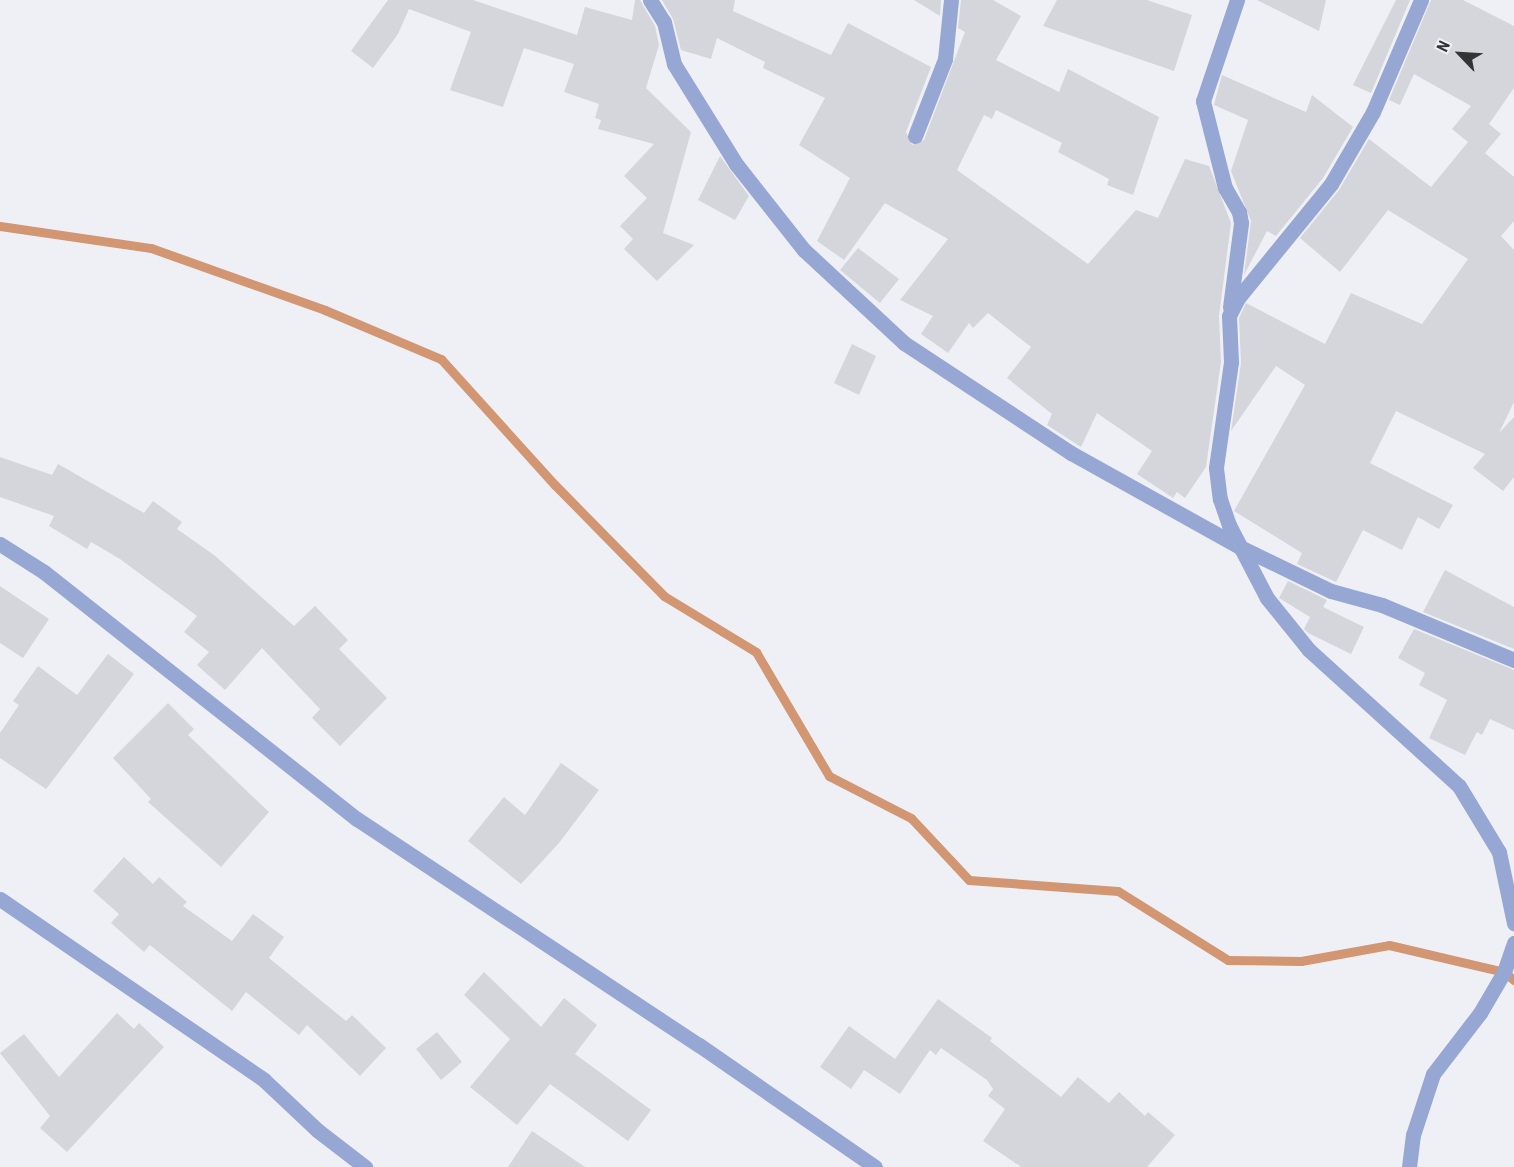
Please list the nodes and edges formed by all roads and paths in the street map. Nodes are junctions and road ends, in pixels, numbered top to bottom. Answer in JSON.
{"nodes":[{"id":1,"x":650,"y":0,"type":"edge"},
{"id":2,"x":951,"y":0,"type":"edge"},
{"id":3,"x":1237,"y":0,"type":"edge"},
{"id":4,"x":1421,"y":0,"type":"edge"},
{"id":5,"x":915,"y":136,"type":"dead end"},
{"id":6,"x":1229,"y":316,"type":"junction"},
{"id":7,"x":0,"y":544,"type":"edge"},
{"id":8,"x":1240,"y":547,"type":"junction"},
{"id":9,"x":1514,"y":660,"type":"edge"},
{"id":10,"x":0,"y":899,"type":"edge"},
{"id":11,"x":1514,"y":923,"type":"edge"},
{"id":12,"x":1514,"y":943,"type":"edge"},
{"id":13,"x":365,"y":1167,"type":"edge"},
{"id":14,"x":875,"y":1167,"type":"edge"},
{"id":15,"x":1409,"y":1167,"type":"edge"}],
"edges":[{"from":1,"to":8,"type":"street"},
{"from":2,"to":5,"type":"street"},
{"from":3,"to":6,"type":"street"},
{"from":4,"to":6,"type":"street"},
{"from":6,"to":8,"type":"street"},
{"from":7,"to":14,"type":"street"},
{"from":8,"to":9,"type":"street"},
{"from":8,"to":11,"type":"street"},
{"from":10,"to":13,"type":"street"},
{"from":12,"to":15,"type":"street"}]}
